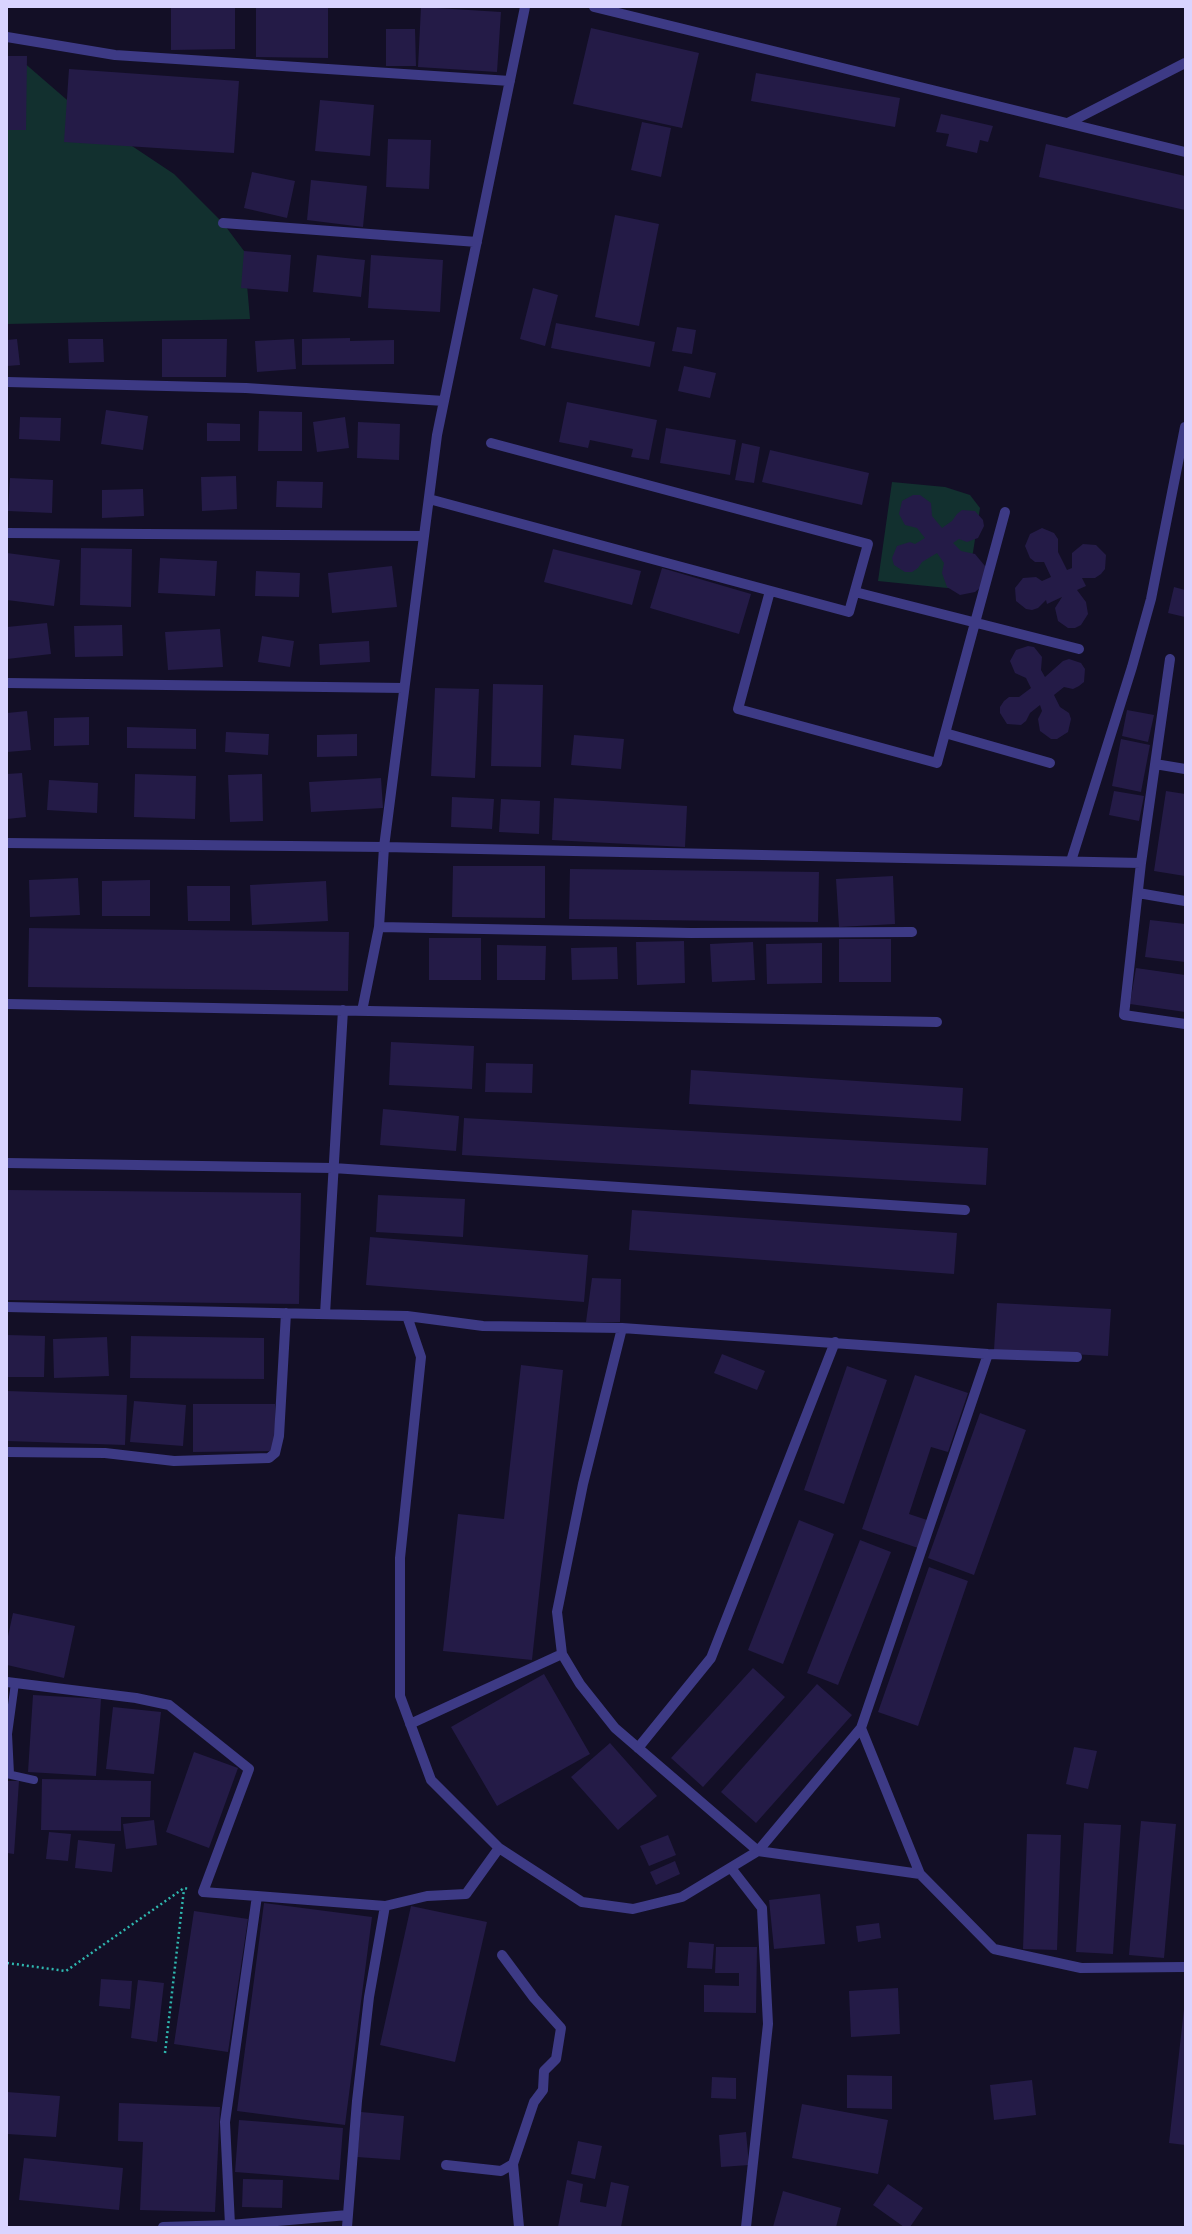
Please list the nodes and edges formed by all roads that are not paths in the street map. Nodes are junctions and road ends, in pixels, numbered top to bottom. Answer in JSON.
{"nodes":[{"id":1,"x":525,"y":7,"type":"edge"},
{"id":2,"x":594,"y":7,"type":"edge"},
{"id":3,"x":7,"y":37,"type":"edge"},
{"id":4,"x":1185,"y":63,"type":"edge"},
{"id":5,"x":510,"y":81,"type":"junction"},
{"id":6,"x":1068,"y":123,"type":"junction"},
{"id":7,"x":1185,"y":152,"type":"edge"},
{"id":8,"x":223,"y":223,"type":"dead end"},
{"id":9,"x":477,"y":242,"type":"junction"},
{"id":10,"x":7,"y":382,"type":"edge"},
{"id":11,"x":444,"y":401,"type":"junction"},
{"id":12,"x":1185,"y":428,"type":"edge"},
{"id":13,"x":491,"y":443,"type":"dead end"},
{"id":14,"x":429,"y":499,"type":"junction"},
{"id":15,"x":1005,"y":512,"type":"dead end"},
{"id":16,"x":7,"y":533,"type":"edge"},
{"id":17,"x":424,"y":536,"type":"junction"},
{"id":18,"x":770,"y":591,"type":"junction"},
{"id":19,"x":855,"y":592,"type":"junction"},
{"id":20,"x":975,"y":622,"type":"junction"},
{"id":21,"x":1080,"y":649,"type":"dead end"},
{"id":22,"x":1170,"y":659,"type":"dead end"},
{"id":23,"x":7,"y":683,"type":"edge"},
{"id":24,"x":404,"y":688,"type":"junction"},
{"id":25,"x":945,"y":733,"type":"junction"},
{"id":26,"x":1050,"y":763,"type":"dead end"},
{"id":27,"x":1155,"y":764,"type":"junction"},
{"id":28,"x":1185,"y":769,"type":"edge"},
{"id":29,"x":7,"y":843,"type":"edge"},
{"id":30,"x":384,"y":847,"type":"junction"},
{"id":31,"x":1071,"y":861,"type":"junction"},
{"id":32,"x":1142,"y":863,"type":"junction"},
{"id":33,"x":1138,"y":893,"type":"junction"},
{"id":34,"x":1185,"y":901,"type":"edge"},
{"id":35,"x":379,"y":927,"type":"junction"},
{"id":36,"x":912,"y":932,"type":"dead end"},
{"id":37,"x":7,"y":1004,"type":"edge"},
{"id":38,"x":343,"y":1010,"type":"junction"},
{"id":39,"x":362,"y":1011,"type":"junction"},
{"id":40,"x":938,"y":1022,"type":"dead end"},
{"id":41,"x":1185,"y":1024,"type":"edge"},
{"id":42,"x":7,"y":1163,"type":"edge"},
{"id":43,"x":333,"y":1168,"type":"junction"},
{"id":44,"x":965,"y":1210,"type":"dead end"},
{"id":45,"x":7,"y":1307,"type":"edge"},
{"id":46,"x":286,"y":1313,"type":"junction"},
{"id":47,"x":325,"y":1314,"type":"junction"},
{"id":48,"x":407,"y":1316,"type":"junction"},
{"id":49,"x":622,"y":1328,"type":"junction"},
{"id":50,"x":835,"y":1342,"type":"junction"},
{"id":51,"x":988,"y":1354,"type":"junction"},
{"id":52,"x":1077,"y":1357,"type":"dead end"},
{"id":53,"x":7,"y":1452,"type":"edge"},
{"id":54,"x":562,"y":1654,"type":"junction"},
{"id":55,"x":11,"y":1682,"type":"edge"},
{"id":56,"x":410,"y":1724,"type":"junction"},
{"id":57,"x":861,"y":1728,"type":"junction"},
{"id":58,"x":638,"y":1748,"type":"junction"},
{"id":59,"x":9,"y":1774,"type":"edge"},
{"id":60,"x":34,"y":1780,"type":"dead end"},
{"id":61,"x":498,"y":1848,"type":"junction"},
{"id":62,"x":758,"y":1851,"type":"junction"},
{"id":63,"x":731,"y":1868,"type":"junction"},
{"id":64,"x":920,"y":1874,"type":"junction"},
{"id":65,"x":258,"y":1896,"type":"junction"},
{"id":66,"x":385,"y":1906,"type":"junction"},
{"id":67,"x":502,"y":1955,"type":"dead end"},
{"id":68,"x":1185,"y":1967,"type":"edge"},
{"id":69,"x":513,"y":2164,"type":"junction"},
{"id":70,"x":446,"y":2165,"type":"dead end"},
{"id":71,"x":348,"y":2215,"type":"junction"},
{"id":72,"x":230,"y":2225,"type":"junction"},
{"id":73,"x":163,"y":2227,"type":"edge"},
{"id":74,"x":186,"y":2227,"type":"edge"},
{"id":75,"x":347,"y":2227,"type":"edge"},
{"id":76,"x":519,"y":2227,"type":"edge"},
{"id":77,"x":746,"y":2227,"type":"edge"}],
"edges":[{"from":1,"to":5,"type":"street"},
{"from":2,"to":6,"type":"street"},
{"from":3,"to":5,"type":"street"},
{"from":4,"to":6,"type":"street"},
{"from":5,"to":9,"type":"street"},
{"from":6,"to":7,"type":"street"},
{"from":8,"to":9,"type":"street"},
{"from":9,"to":11,"type":"street"},
{"from":10,"to":11,"type":"street"},
{"from":11,"to":14,"type":"street"},
{"from":12,"to":31,"type":"street"},
{"from":13,"to":19,"type":"street"},
{"from":14,"to":17,"type":"street"},
{"from":14,"to":18,"type":"street"},
{"from":15,"to":20,"type":"street"},
{"from":16,"to":17,"type":"street"},
{"from":17,"to":24,"type":"street"},
{"from":18,"to":19,"type":"street"},
{"from":18,"to":25,"type":"street"},
{"from":19,"to":20,"type":"street"},
{"from":20,"to":21,"type":"street"},
{"from":20,"to":25,"type":"street"},
{"from":22,"to":27,"type":"street"},
{"from":23,"to":24,"type":"street"},
{"from":24,"to":30,"type":"street"},
{"from":25,"to":26,"type":"street"},
{"from":27,"to":28,"type":"street"},
{"from":27,"to":32,"type":"street"},
{"from":29,"to":30,"type":"street"},
{"from":30,"to":31,"type":"street"},
{"from":30,"to":35,"type":"street"},
{"from":31,"to":32,"type":"street"},
{"from":32,"to":33,"type":"street"},
{"from":33,"to":34,"type":"street"},
{"from":33,"to":41,"type":"street"},
{"from":35,"to":36,"type":"street"},
{"from":35,"to":39,"type":"street"},
{"from":37,"to":38,"type":"street"},
{"from":38,"to":39,"type":"street"},
{"from":38,"to":43,"type":"street"},
{"from":39,"to":40,"type":"street"},
{"from":42,"to":43,"type":"street"},
{"from":43,"to":44,"type":"street"},
{"from":43,"to":47,"type":"street"},
{"from":45,"to":46,"type":"street"},
{"from":46,"to":47,"type":"street"},
{"from":46,"to":53,"type":"street"},
{"from":47,"to":48,"type":"street"},
{"from":48,"to":49,"type":"street"},
{"from":48,"to":56,"type":"street"},
{"from":49,"to":50,"type":"street"},
{"from":49,"to":54,"type":"street"},
{"from":50,"to":51,"type":"street"},
{"from":50,"to":58,"type":"street"},
{"from":51,"to":52,"type":"street"},
{"from":51,"to":57,"type":"street"},
{"from":54,"to":56,"type":"street"},
{"from":54,"to":58,"type":"street"},
{"from":55,"to":59,"type":"lane"},
{"from":55,"to":65,"type":"street"},
{"from":56,"to":61,"type":"street"},
{"from":57,"to":62,"type":"street"},
{"from":57,"to":64,"type":"street"},
{"from":58,"to":62,"type":"street"},
{"from":59,"to":60,"type":"lane"},
{"from":61,"to":63,"type":"street"},
{"from":61,"to":66,"type":"street"},
{"from":62,"to":63,"type":"street"},
{"from":62,"to":64,"type":"street"},
{"from":63,"to":77,"type":"street"},
{"from":64,"to":68,"type":"street"},
{"from":65,"to":66,"type":"street"},
{"from":65,"to":72,"type":"street"},
{"from":66,"to":71,"type":"street"},
{"from":67,"to":69,"type":"street"},
{"from":69,"to":70,"type":"street"},
{"from":69,"to":76,"type":"street"},
{"from":71,"to":72,"type":"street"},
{"from":71,"to":75,"type":"street"},
{"from":72,"to":74,"type":"street"},
{"from":73,"to":74,"type":"street"}]}
